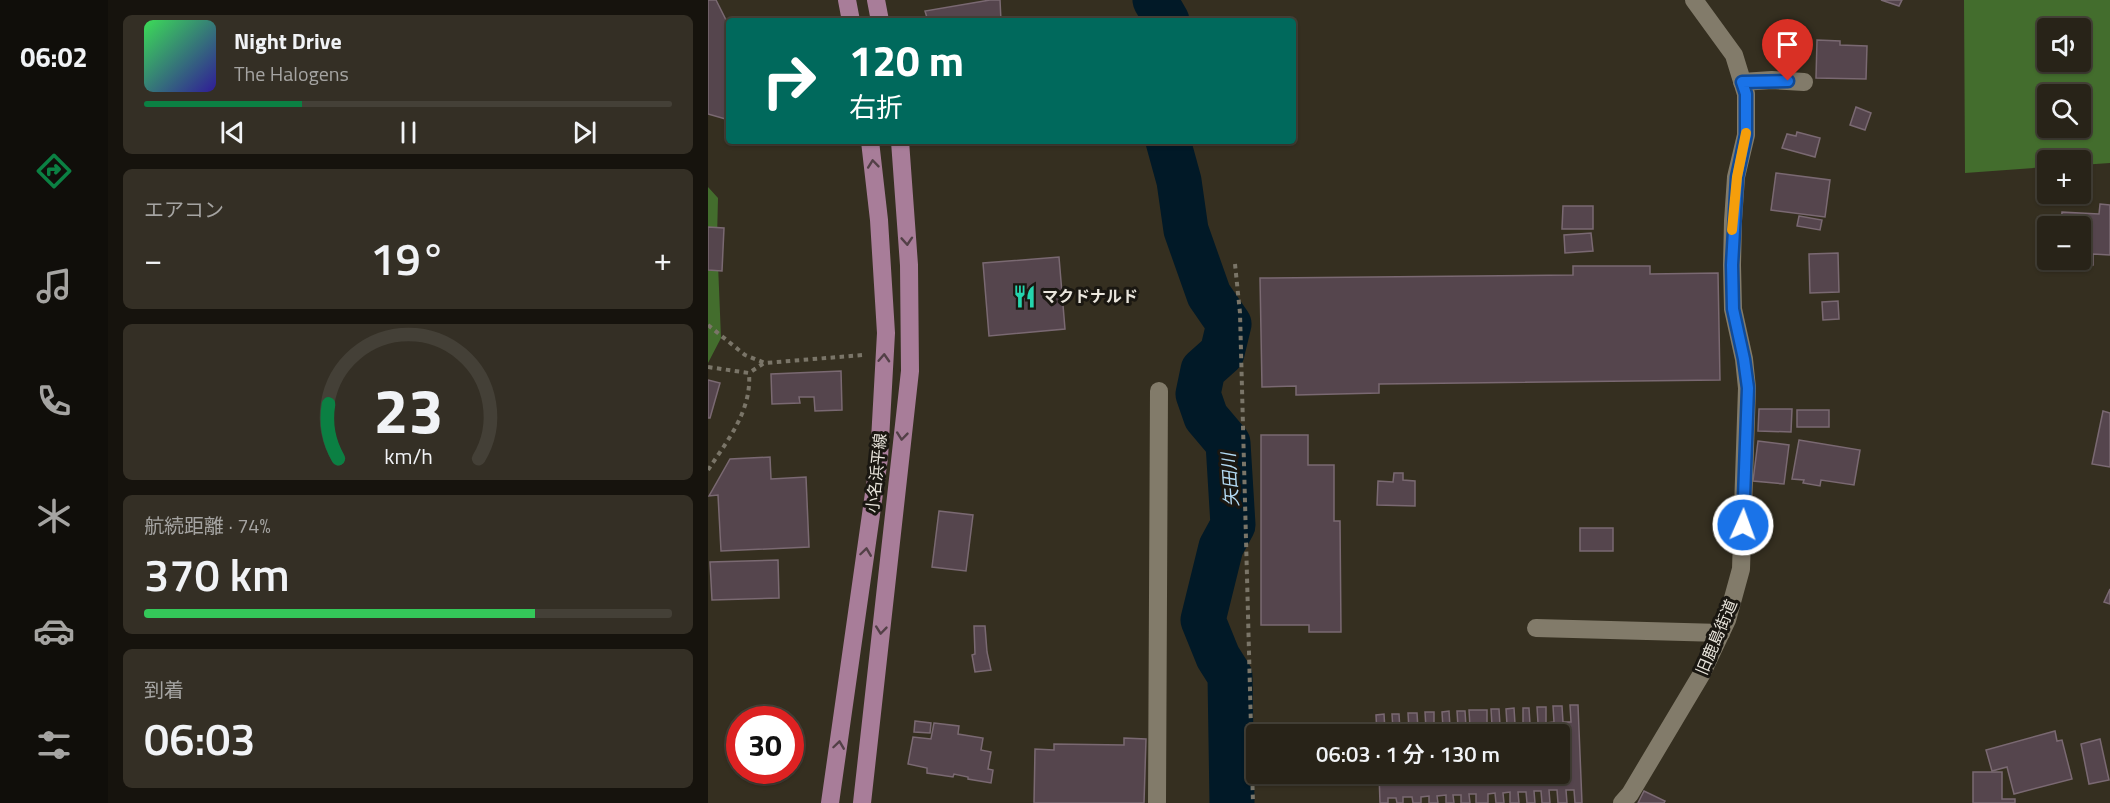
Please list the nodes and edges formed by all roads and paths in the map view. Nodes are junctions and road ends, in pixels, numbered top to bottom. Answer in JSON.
{"nodes":[{"id":1,"x":847,"y":0,"type":"edge"},
{"id":2,"x":876,"y":0,"type":"edge"},
{"id":3,"x":1694,"y":0,"type":"edge"},
{"id":4,"x":850,"y":18,"type":"edge"},
{"id":5,"x":879,"y":18,"type":"edge"},
{"id":6,"x":1742,"y":82,"type":"junction"},
{"id":7,"x":1804,"y":82,"type":"dead end"},
{"id":8,"x":870,"y":144,"type":"edge"},
{"id":9,"x":900,"y":144,"type":"edge"},
{"id":10,"x":1235,"y":264,"type":"dead end"},
{"id":11,"x":708,"y":325,"type":"edge"},
{"id":12,"x":885,"y":353,"type":"junction"},
{"id":13,"x":765,"y":363,"type":"junction"},
{"id":14,"x":708,"y":367,"type":"edge"},
{"id":15,"x":748,"y":374,"type":"junction"},
{"id":16,"x":1159,"y":391,"type":"dead end"},
{"id":17,"x":708,"y":470,"type":"edge"},
{"id":18,"x":1536,"y":628,"type":"dead end"},
{"id":19,"x":1721,"y":633,"type":"junction"},
{"id":20,"x":830,"y":803,"type":"edge"},
{"id":21,"x":861,"y":803,"type":"edge"},
{"id":22,"x":1157,"y":803,"type":"edge"},
{"id":23,"x":1253,"y":803,"type":"edge"},
{"id":24,"x":1622,"y":803,"type":"edge"}],
"edges":[{"from":1,"to":4,"type":"main road"},
{"from":2,"to":5,"type":"main road"},
{"from":3,"to":6,"type":"street","name":"旧鹿島街道"},
{"from":6,"to":7,"type":"street"},
{"from":6,"to":19,"type":"street","name":"旧鹿島街道"},
{"from":12,"to":8,"type":"main road","name":"小名浜平線","one_way":true},
{"from":9,"to":21,"type":"main road","name":"小名浜平線","one_way":true},
{"from":10,"to":23,"type":"path"},
{"from":11,"to":13,"type":"path"},
{"from":12,"to":13,"type":"path"},
{"from":20,"to":12,"type":"main road","name":"小名浜平線","one_way":true},
{"from":13,"to":15,"type":"path"},
{"from":14,"to":15,"type":"path"},
{"from":15,"to":17,"type":"path"},
{"from":16,"to":22,"type":"street"},
{"from":18,"to":19,"type":"street"},
{"from":19,"to":24,"type":"street","name":"旧鹿島街道"}]}
